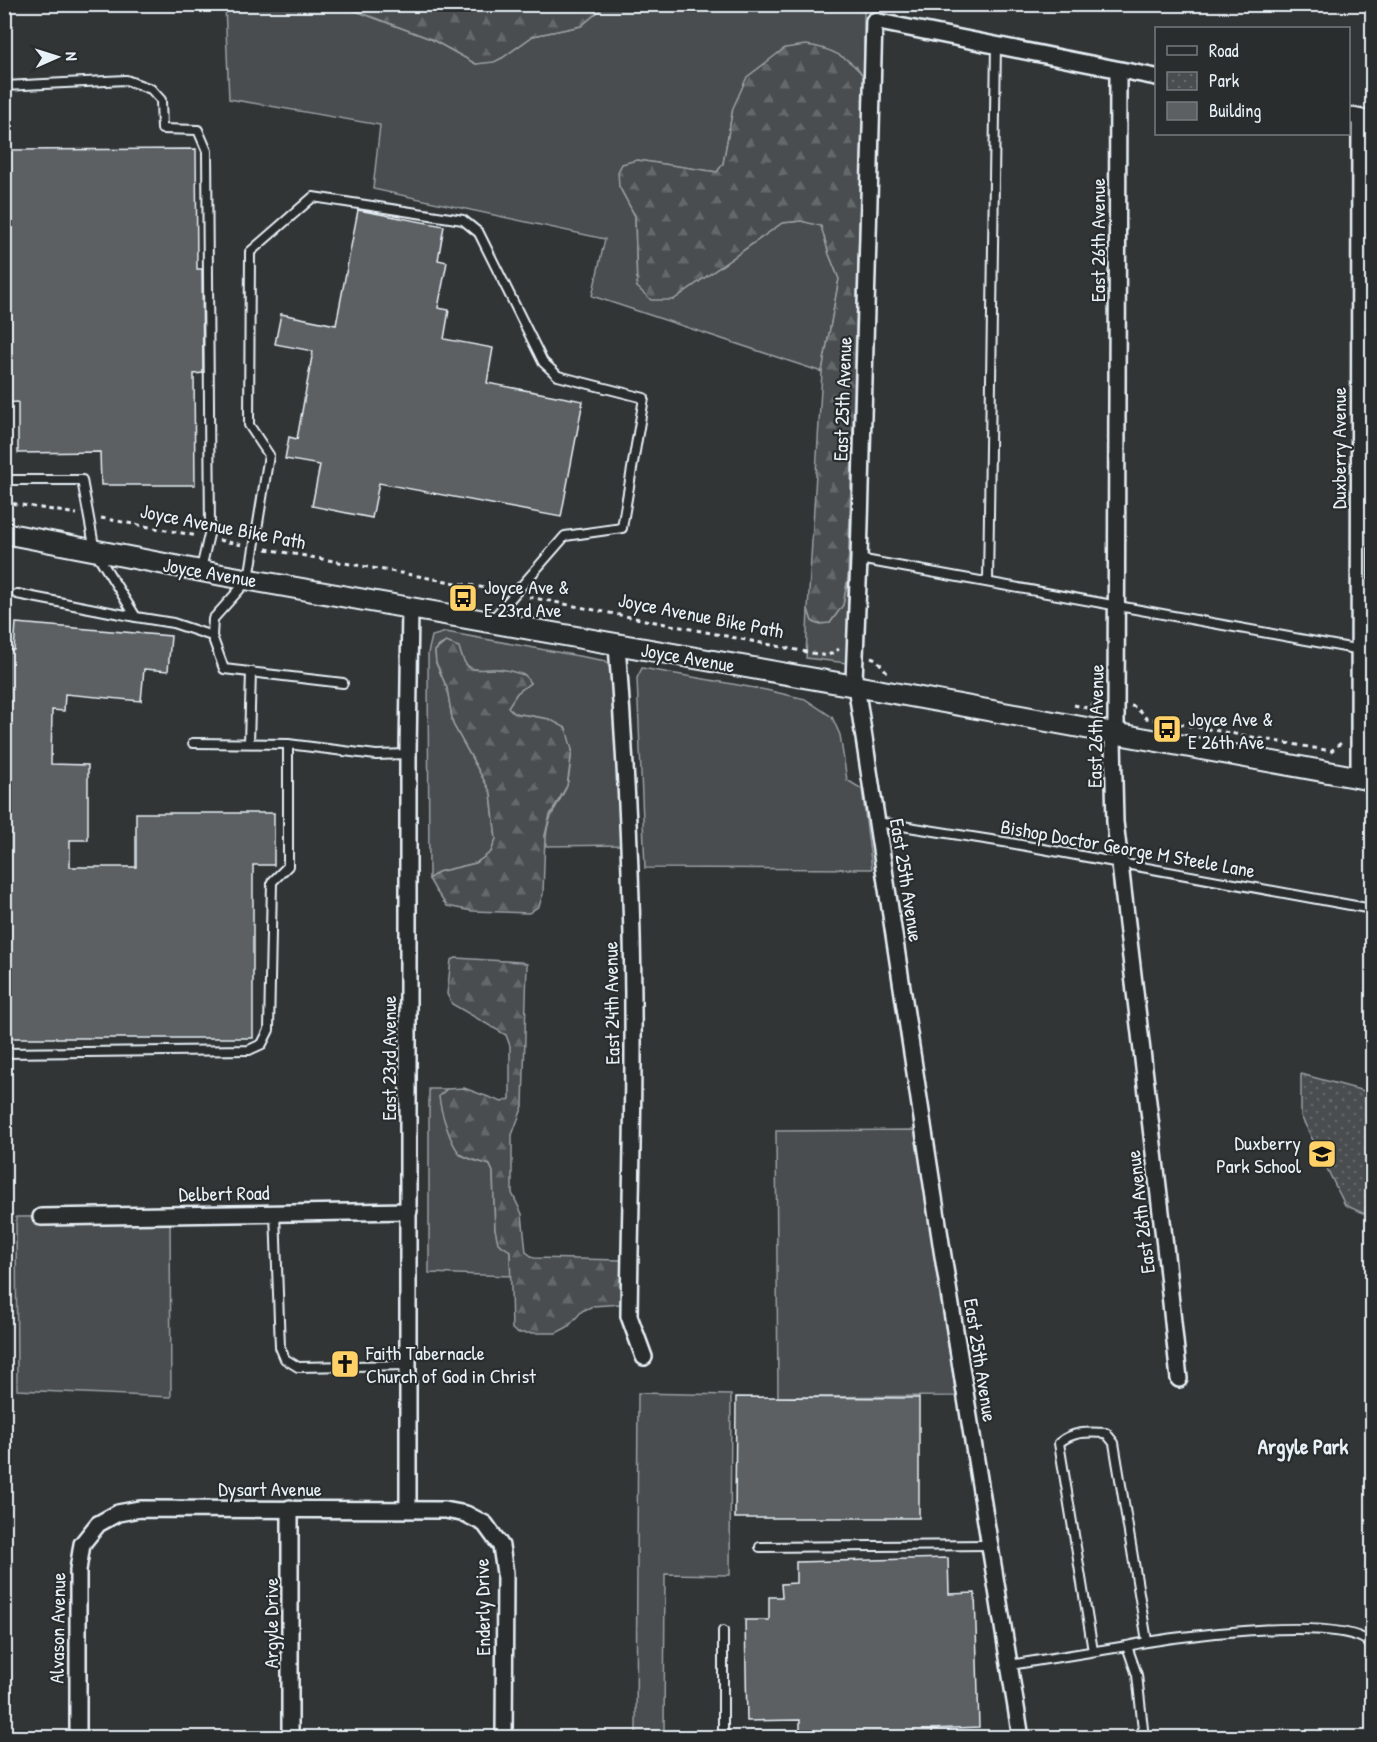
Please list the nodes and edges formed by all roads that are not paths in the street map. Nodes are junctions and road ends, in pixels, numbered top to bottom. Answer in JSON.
{"nodes":[{"id":1,"x":996,"y":45,"type":"junction"},
{"id":2,"x":1118,"y":70,"type":"junction"},
{"id":3,"x":1155,"y":77,"type":"edge"},
{"id":4,"x":4,"y":86,"type":"edge"},
{"id":5,"x":1360,"y":118,"type":"edge"},
{"id":6,"x":4,"y":480,"type":"edge"},
{"id":7,"x":4,"y":533,"type":"edge"},
{"id":8,"x":95,"y":550,"type":"junction"},
{"id":9,"x":859,"y":559,"type":"junction"},
{"id":10,"x":200,"y":570,"type":"junction"},
{"id":11,"x":249,"y":579,"type":"junction"},
{"id":12,"x":987,"y":582,"type":"junction"},
{"id":13,"x":17,"y":594,"type":"dead end"},
{"id":14,"x":1118,"y":606,"type":"junction"},
{"id":15,"x":410,"y":607,"type":"junction"},
{"id":16,"x":136,"y":617,"type":"junction"},
{"id":17,"x":490,"y":622,"type":"junction"},
{"id":18,"x":212,"y":636,"type":"junction"},
{"id":19,"x":617,"y":645,"type":"junction"},
{"id":20,"x":1365,"y":650,"type":"edge"},
{"id":21,"x":251,"y":672,"type":"junction"},
{"id":22,"x":343,"y":683,"type":"dead end"},
{"id":23,"x":855,"y":686,"type":"junction"},
{"id":24,"x":1115,"y":734,"type":"junction"},
{"id":25,"x":193,"y":743,"type":"dead end"},
{"id":26,"x":249,"y":743,"type":"junction"},
{"id":27,"x":288,"y":744,"type":"junction"},
{"id":28,"x":408,"y":754,"type":"junction"},
{"id":29,"x":1366,"y":779,"type":"edge"},
{"id":30,"x":877,"y":822,"type":"junction"},
{"id":31,"x":1120,"y":864,"type":"junction"},
{"id":32,"x":1372,"y":909,"type":"edge"},
{"id":33,"x":4,"y":1053,"type":"edge"},
{"id":34,"x":409,"y":1210,"type":"junction"},
{"id":35,"x":274,"y":1213,"type":"junction"},
{"id":36,"x":41,"y":1217,"type":"dead end"},
{"id":37,"x":644,"y":1357,"type":"dead end"},
{"id":38,"x":408,"y":1365,"type":"junction"},
{"id":39,"x":1179,"y":1379,"type":"dead end"},
{"id":40,"x":290,"y":1508,"type":"junction"},
{"id":41,"x":408,"y":1509,"type":"junction"},
{"id":42,"x":445,"y":1509,"type":"joint"},
{"id":43,"x":98,"y":1524,"type":"joint"},
{"id":44,"x":991,"y":1545,"type":"junction"},
{"id":45,"x":760,"y":1547,"type":"dead end"},
{"id":46,"x":723,"y":1631,"type":"dead end"},
{"id":47,"x":1147,"y":1641,"type":"junction"},
{"id":48,"x":1127,"y":1646,"type":"junction"},
{"id":49,"x":1372,"y":1649,"type":"edge"},
{"id":50,"x":1093,"y":1651,"type":"junction"},
{"id":51,"x":1010,"y":1665,"type":"junction"},
{"id":52,"x":78,"y":1737,"type":"edge"},
{"id":53,"x":290,"y":1737,"type":"edge"},
{"id":54,"x":504,"y":1737,"type":"edge"},
{"id":55,"x":723,"y":1737,"type":"edge"},
{"id":56,"x":1021,"y":1737,"type":"edge"},
{"id":57,"x":1144,"y":1737,"type":"edge"}],
"edges":[{"from":1,"to":2,"type":"street"},
{"from":1,"to":9,"type":"street","name":"East 25th Avenue"},
{"from":1,"to":12,"type":"lane"},
{"from":2,"to":3,"type":"street"},
{"from":2,"to":14,"type":"street","name":"East 26th Avenue"},
{"from":4,"to":10,"type":"lane"},
{"from":5,"to":20,"type":"street","name":"Duxberry Avenue"},
{"from":6,"to":8,"type":"lane"},
{"from":7,"to":8,"type":"street","name":"Joyce Avenue"},
{"from":8,"to":10,"type":"street","name":"Joyce Avenue"},
{"from":8,"to":16,"type":"lane"},
{"from":9,"to":12,"type":"lane"},
{"from":9,"to":23,"type":"street","name":"East 25th Avenue"},
{"from":10,"to":11,"type":"street","name":"Joyce Avenue"},
{"from":11,"to":15,"type":"street","name":"Joyce Avenue"},
{"from":11,"to":17,"type":"lane"},
{"from":11,"to":18,"type":"lane"},
{"from":12,"to":14,"type":"lane"},
{"from":13,"to":16,"type":"lane"},
{"from":14,"to":20,"type":"lane"},
{"from":14,"to":24,"type":"street","name":"East 26th Avenue"},
{"from":15,"to":17,"type":"street","name":"Joyce Avenue"},
{"from":15,"to":28,"type":"street","name":"East 23rd Avenue"},
{"from":16,"to":18,"type":"lane"},
{"from":17,"to":19,"type":"street","name":"Joyce Avenue"},
{"from":18,"to":21,"type":"lane"},
{"from":19,"to":23,"type":"street","name":"Joyce Avenue"},
{"from":19,"to":37,"type":"street","name":"East 24th Avenue"},
{"from":20,"to":29,"type":"street","name":"Duxberry Avenue"},
{"from":21,"to":22,"type":"lane"},
{"from":21,"to":26,"type":"lane"},
{"from":23,"to":24,"type":"street","name":"Joyce Avenue"},
{"from":23,"to":30,"type":"street","name":"East 25th Avenue"},
{"from":24,"to":29,"type":"street","name":"Joyce Avenue"},
{"from":24,"to":31,"type":"street","name":"East 26th Avenue"},
{"from":25,"to":26,"type":"lane"},
{"from":26,"to":27,"type":"lane"},
{"from":27,"to":28,"type":"lane"},
{"from":27,"to":33,"type":"lane"},
{"from":28,"to":34,"type":"street","name":"East 23rd Avenue"},
{"from":30,"to":31,"type":"lane","name":"Bishop Doctor George M Steele Lane"},
{"from":30,"to":44,"type":"street","name":"East 25th Avenue"},
{"from":31,"to":32,"type":"lane","name":"Bishop Doctor George M Steele Lane"},
{"from":31,"to":39,"type":"street","name":"East 26th Avenue"},
{"from":34,"to":35,"type":"street","name":"Delbert Road"},
{"from":34,"to":38,"type":"street","name":"East 23rd Avenue"},
{"from":35,"to":36,"type":"street","name":"Delbert Road"},
{"from":35,"to":38,"type":"lane"},
{"from":38,"to":41,"type":"street","name":"East 23rd Avenue"},
{"from":40,"to":41,"type":"street","name":"Dysart Avenue"},
{"from":40,"to":43,"type":"street","name":"Dysart Avenue"},
{"from":40,"to":53,"type":"street","name":"Argyle Drive"},
{"from":41,"to":42,"type":"street","name":"Dysart Avenue"},
{"from":42,"to":54,"type":"street","name":"Enderly Drive"},
{"from":43,"to":52,"type":"street","name":"Alvason Avenue"},
{"from":44,"to":45,"type":"lane"},
{"from":44,"to":51,"type":"street","name":"East 25th Avenue"},
{"from":46,"to":55,"type":"lane"},
{"from":47,"to":48,"type":"lane"},
{"from":47,"to":49,"type":"lane"},
{"from":47,"to":50,"type":"lane"},
{"from":48,"to":50,"type":"lane"},
{"from":48,"to":57,"type":"lane"},
{"from":50,"to":51,"type":"lane"},
{"from":51,"to":56,"type":"street","name":"East 25th Avenue"}]}
